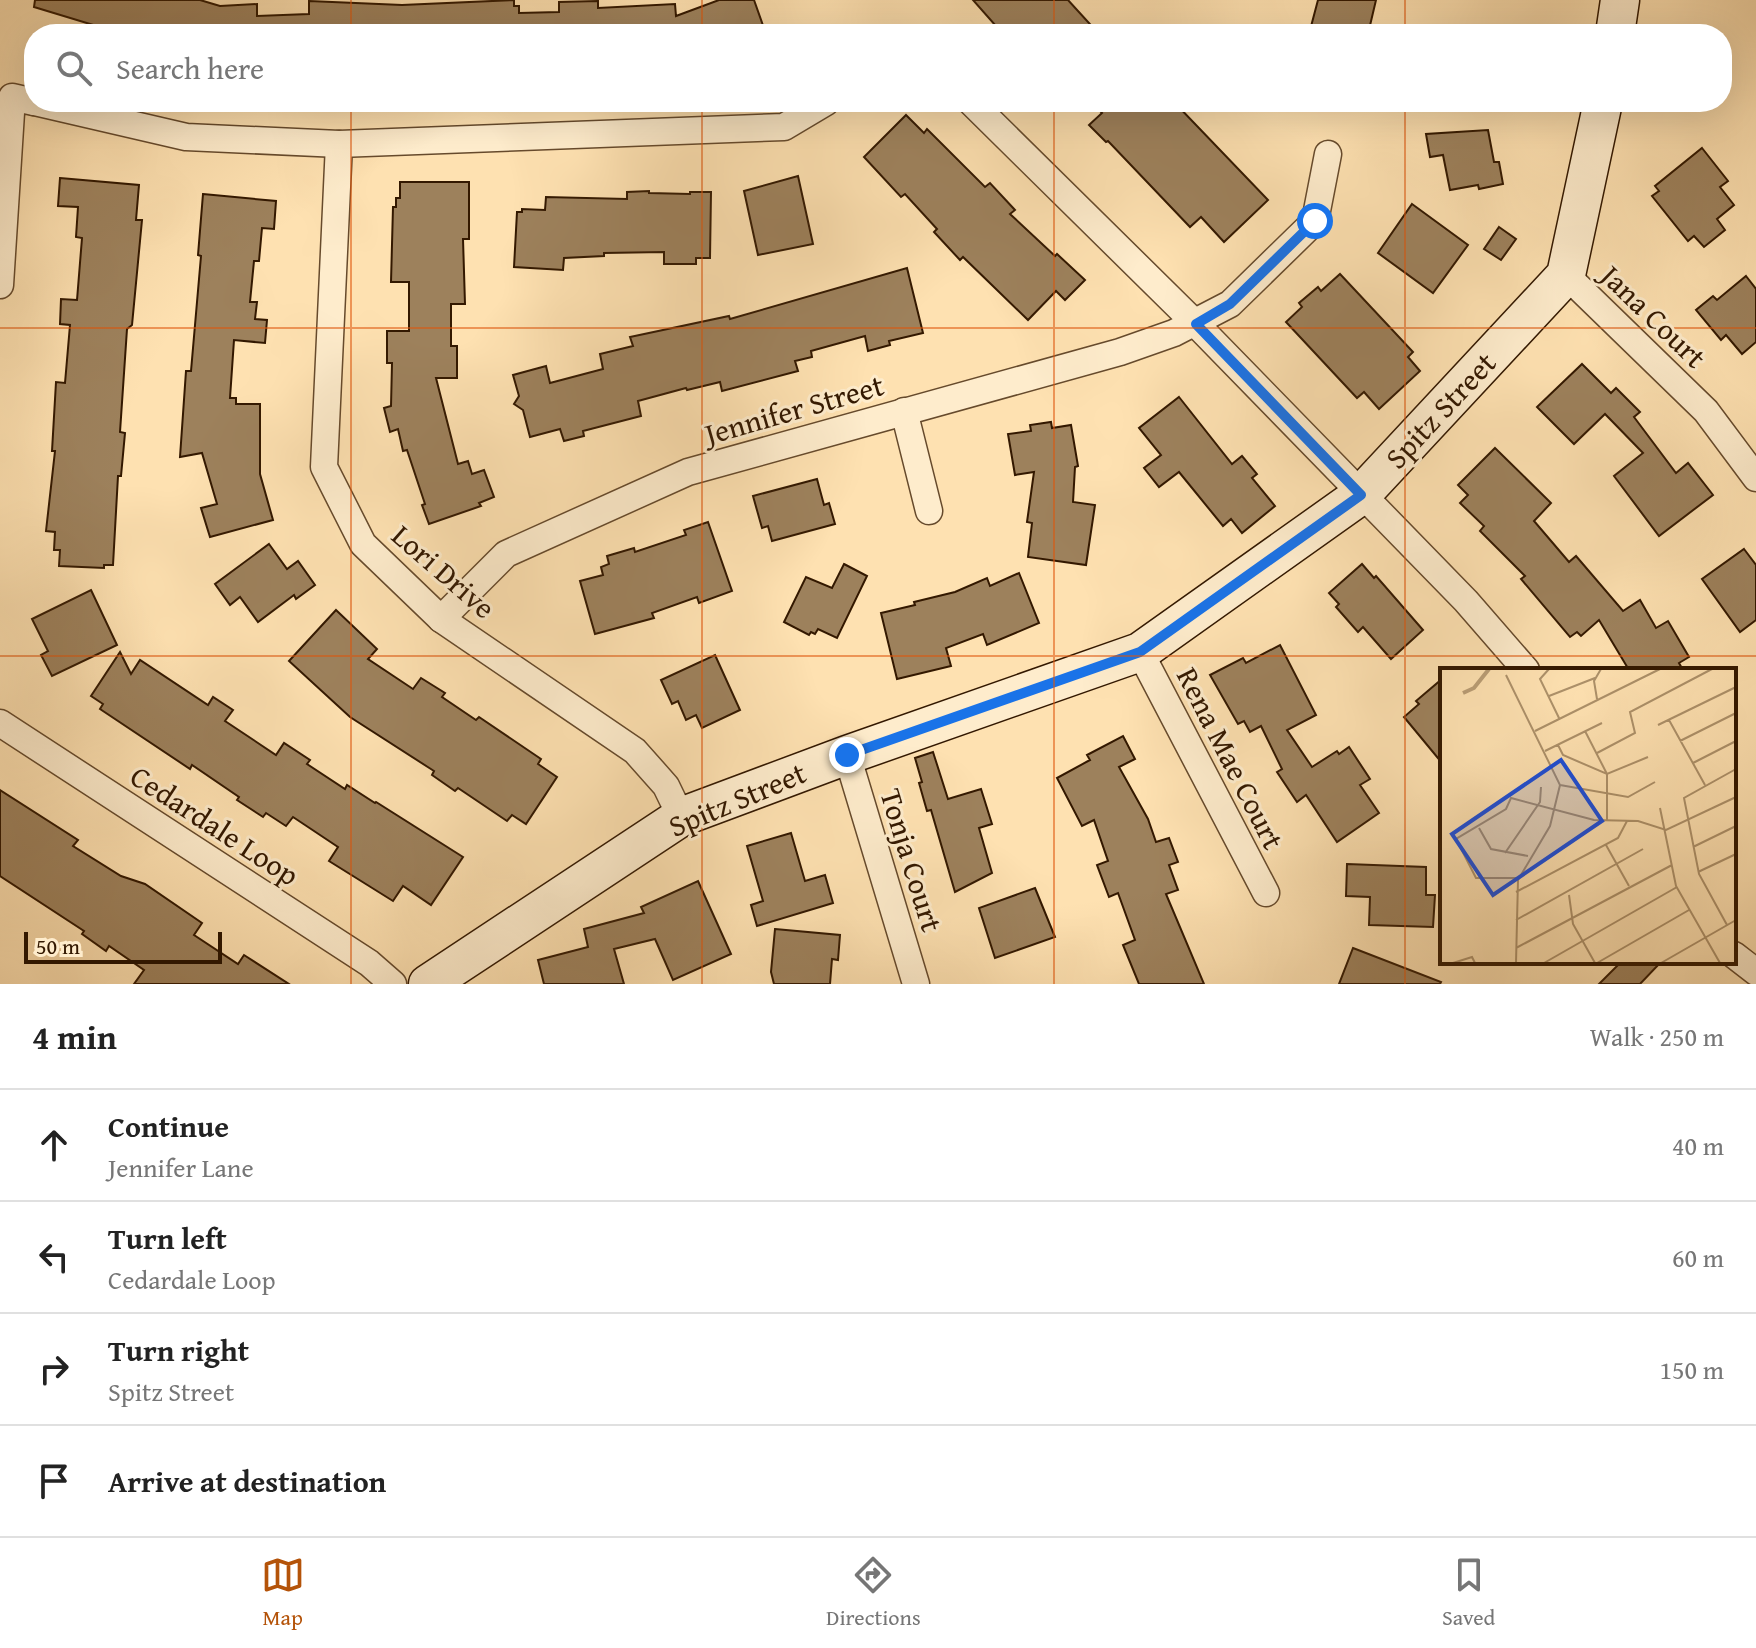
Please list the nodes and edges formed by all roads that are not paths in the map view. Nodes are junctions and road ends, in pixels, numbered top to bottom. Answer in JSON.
{"nodes":[{"id":1,"x":1620,"y":0,"type":"edge"},
{"id":2,"x":1616,"y":24,"type":"edge"},
{"id":3,"x":24,"y":100,"type":"edge"},
{"id":4,"x":77,"y":112,"type":"edge"},
{"id":5,"x":809,"y":112,"type":"edge"},
{"id":6,"x":981,"y":112,"type":"edge"},
{"id":7,"x":1601,"y":112,"type":"edge"},
{"id":8,"x":339,"y":144,"type":"junction"},
{"id":9,"x":1328,"y":154,"type":"dead end"},
{"id":10,"x":1566,"y":275,"type":"junction"},
{"id":11,"x":0,"y":285,"type":"edge"},
{"id":12,"x":1196,"y":324,"type":"junction"},
{"id":13,"x":904,"y":411,"type":"junction"},
{"id":14,"x":1756,"y":478,"type":"edge"},
{"id":15,"x":1361,"y":495,"type":"junction"},
{"id":16,"x":929,"y":511,"type":"dead end"},
{"id":17,"x":441,"y":619,"type":"junction"},
{"id":18,"x":1140,"y":652,"type":"junction"},
{"id":19,"x":1524,"y":668,"type":"edge"},
{"id":20,"x":0,"y":723,"type":"edge"},
{"id":21,"x":847,"y":755,"type":"junction"},
{"id":22,"x":681,"y":817,"type":"junction"},
{"id":23,"x":1266,"y":893,"type":"dead end"},
{"id":24,"x":1736,"y":957,"type":"edge"},
{"id":25,"x":1756,"y":972,"type":"edge"},
{"id":26,"x":393,"y":984,"type":"edge"},
{"id":27,"x":428,"y":984,"type":"edge"},
{"id":28,"x":916,"y":984,"type":"edge"}],
"edges":[{"from":1,"to":2,"type":"street"},
{"from":3,"to":11,"type":"street"},
{"from":4,"to":8,"type":"street"},
{"from":5,"to":8,"type":"street"},
{"from":6,"to":12,"type":"street"},
{"from":7,"to":10,"type":"street"},
{"from":8,"to":17,"type":"street","name":"Lori Drive"},
{"from":9,"to":12,"type":"street","name":"Jennifer Street"},
{"from":10,"to":14,"type":"street","name":"Jana Court"},
{"from":10,"to":15,"type":"street","name":"Spitz Street"},
{"from":12,"to":13,"type":"street","name":"Jennifer Street"},
{"from":12,"to":15,"type":"street"},
{"from":13,"to":16,"type":"street"},
{"from":13,"to":17,"type":"street","name":"Jennifer Street"},
{"from":15,"to":18,"type":"street","name":"Spitz Street"},
{"from":15,"to":19,"type":"street"},
{"from":17,"to":22,"type":"street","name":"Lori Drive"},
{"from":18,"to":21,"type":"street","name":"Spitz Street"},
{"from":18,"to":23,"type":"street","name":"Rena Mae Court"},
{"from":20,"to":26,"type":"street","name":"Cedardale Loop"},
{"from":21,"to":22,"type":"street","name":"Spitz Street"},
{"from":21,"to":28,"type":"street","name":"Tonja Court"},
{"from":22,"to":27,"type":"street","name":"Spitz Street"},
{"from":24,"to":25,"type":"street"}]}
